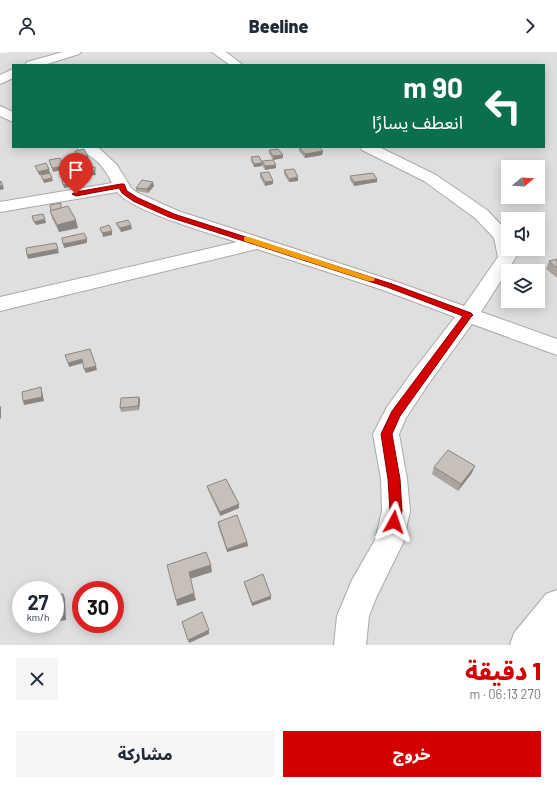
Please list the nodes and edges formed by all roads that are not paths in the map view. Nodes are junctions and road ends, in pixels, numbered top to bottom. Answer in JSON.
{"nodes":[{"id":1,"x":75,"y":52,"type":"edge"},
{"id":2,"x":218,"y":52,"type":"edge"},
{"id":3,"x":34,"y":64,"type":"edge"},
{"id":4,"x":236,"y":64,"type":"edge"},
{"id":5,"x":12,"y":74,"type":"edge"},
{"id":6,"x":0,"y":80,"type":"edge"},
{"id":7,"x":0,"y":110,"type":"edge"},
{"id":8,"x":12,"y":117,"type":"edge"},
{"id":9,"x":86,"y":148,"type":"edge"},
{"id":10,"x":369,"y":148,"type":"edge"},
{"id":11,"x":121,"y":186,"type":"junction"},
{"id":12,"x":0,"y":207,"type":"edge"},
{"id":13,"x":258,"y":243,"type":"junction"},
{"id":14,"x":0,"y":304,"type":"edge"},
{"id":15,"x":468,"y":315,"type":"junction"},
{"id":16,"x":557,"y":347,"type":"edge"},
{"id":17,"x":350,"y":645,"type":"edge"}],
"edges":[{"from":1,"to":3,"type":"street"},
{"from":2,"to":4,"type":"street"},
{"from":5,"to":6,"type":"street"},
{"from":7,"to":8,"type":"street"},
{"from":9,"to":11,"type":"street"},
{"from":10,"to":15,"type":"street"},
{"from":11,"to":12,"type":"street"},
{"from":11,"to":13,"type":"street"},
{"from":13,"to":14,"type":"street"},
{"from":13,"to":15,"type":"street"},
{"from":15,"to":16,"type":"street"},
{"from":15,"to":17,"type":"street"}]}
